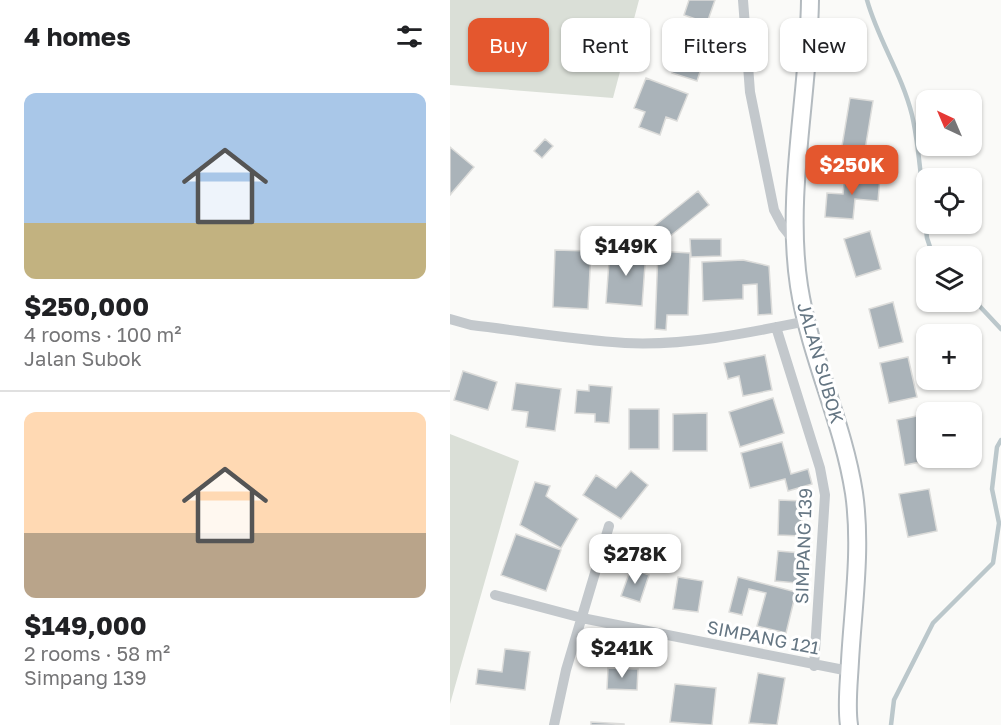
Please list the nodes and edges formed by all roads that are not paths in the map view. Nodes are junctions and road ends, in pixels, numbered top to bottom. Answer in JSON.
{"nodes":[{"id":1,"x":743,"y":0,"type":"edge"},
{"id":2,"x":810,"y":0,"type":"edge"},
{"id":3,"x":795,"y":242,"type":"junction"},
{"id":4,"x":450,"y":319,"type":"edge"},
{"id":5,"x":807,"y":321,"type":"junction"},
{"id":6,"x":776,"y":327,"type":"junction"},
{"id":7,"x":609,"y":526,"type":"dead end"},
{"id":8,"x":495,"y":596,"type":"dead end"},
{"id":9,"x":582,"y":618,"type":"junction"},
{"id":10,"x":814,"y":666,"type":"junction"},
{"id":11,"x":849,"y":671,"type":"junction"},
{"id":12,"x":554,"y":725,"type":"edge"},
{"id":13,"x":849,"y":725,"type":"edge"}],
"edges":[{"from":1,"to":3,"type":"street"},
{"from":2,"to":3,"type":"main road","name":"JALAN SUBOK"},
{"from":3,"to":5,"type":"main road","name":"JALAN SUBOK"},
{"from":4,"to":6,"type":"street"},
{"from":5,"to":6,"type":"street"},
{"from":5,"to":11,"type":"main road","name":"JALAN SUBOK"},
{"from":6,"to":10,"type":"street","name":"SIMPANG 139"},
{"from":7,"to":9,"type":"street"},
{"from":8,"to":9,"type":"street","name":"SIMPANG 121"},
{"from":9,"to":10,"type":"street","name":"SIMPANG 121"},
{"from":9,"to":12,"type":"street"},
{"from":10,"to":11,"type":"street","name":"SIMPANG 121"},
{"from":11,"to":13,"type":"main road","name":"JALAN SUBOK"}]}
